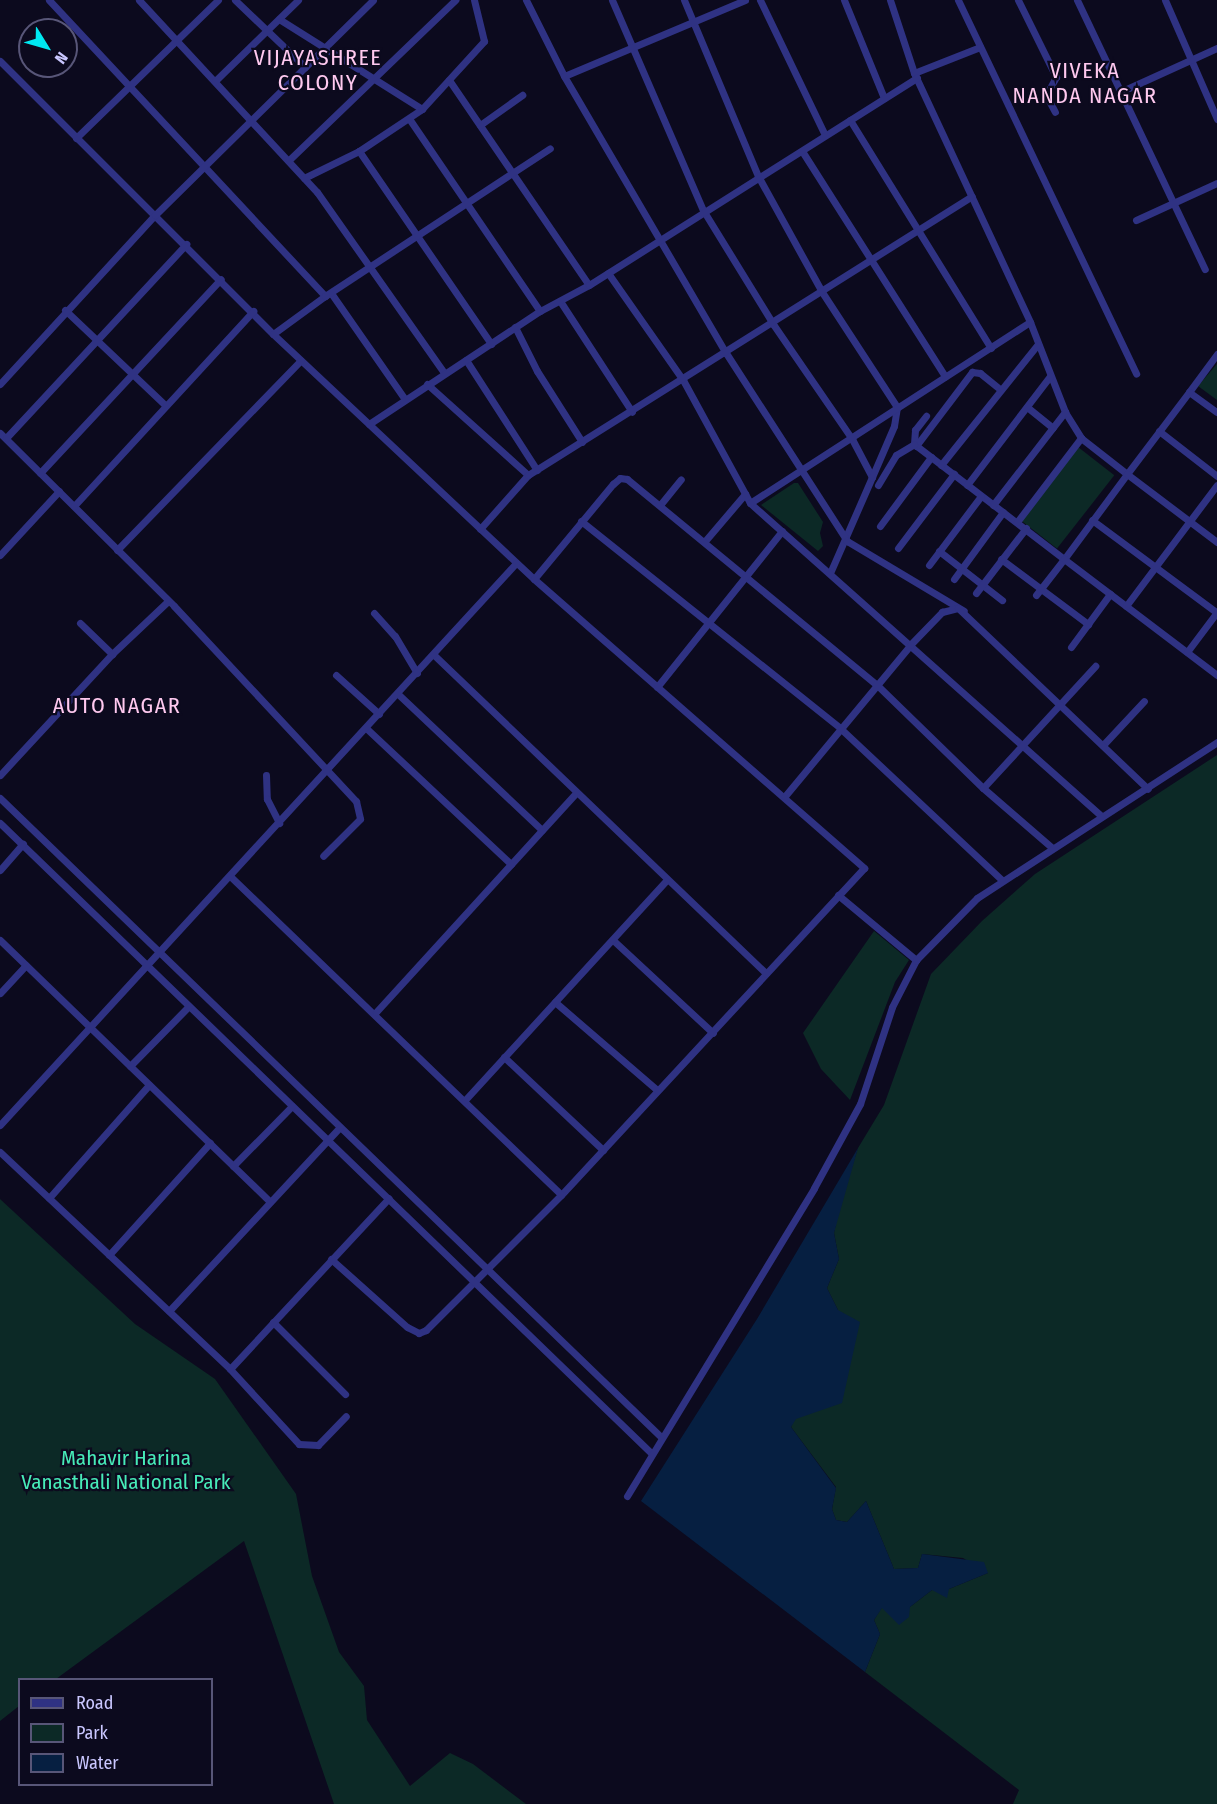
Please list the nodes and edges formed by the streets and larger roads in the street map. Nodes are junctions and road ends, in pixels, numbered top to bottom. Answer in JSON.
{"nodes":[{"id":1,"x":49,"y":0,"type":"edge"},
{"id":2,"x":139,"y":0,"type":"edge"},
{"id":3,"x":218,"y":0,"type":"edge"},
{"id":4,"x":235,"y":0,"type":"edge"},
{"id":5,"x":298,"y":0,"type":"edge"},
{"id":6,"x":373,"y":0,"type":"edge"},
{"id":7,"x":454,"y":0,"type":"edge"},
{"id":8,"x":474,"y":0,"type":"edge"},
{"id":9,"x":526,"y":0,"type":"edge"},
{"id":10,"x":612,"y":0,"type":"edge"},
{"id":11,"x":684,"y":0,"type":"edge"},
{"id":12,"x":745,"y":0,"type":"edge"},
{"id":13,"x":760,"y":0,"type":"edge"},
{"id":14,"x":844,"y":0,"type":"edge"},
{"id":15,"x":890,"y":0,"type":"edge"},
{"id":16,"x":958,"y":0,"type":"edge"},
{"id":17,"x":1018,"y":0,"type":"edge"},
{"id":18,"x":1077,"y":0,"type":"edge"},
{"id":19,"x":1165,"y":0,"type":"edge"},
{"id":20,"x":279,"y":19,"type":"junction"},
{"id":21,"x":694,"y":22,"type":"junction"},
{"id":22,"x":268,"y":30,"type":"junction"},
{"id":23,"x":176,"y":40,"type":"junction"},
{"id":24,"x":326,"y":47,"type":"junction"},
{"id":25,"x":980,"y":47,"type":"junction"},
{"id":26,"x":630,"y":48,"type":"junction"},
{"id":27,"x":1217,"y":48,"type":"edge"},
{"id":28,"x":1191,"y":59,"type":"junction"},
{"id":29,"x":0,"y":61,"type":"edge"},
{"id":30,"x":305,"y":67,"type":"junction"},
{"id":31,"x":564,"y":76,"type":"junction"},
{"id":32,"x":916,"y":76,"type":"junction"},
{"id":33,"x":373,"y":78,"type":"junction"},
{"id":34,"x":449,"y":80,"type":"junction"},
{"id":35,"x":214,"y":81,"type":"junction"},
{"id":36,"x":130,"y":85,"type":"junction"},
{"id":37,"x":1120,"y":92,"type":"junction"},
{"id":38,"x":522,"y":95,"type":"dead end"},
{"id":39,"x":884,"y":98,"type":"junction"},
{"id":40,"x":422,"y":109,"type":"junction"},
{"id":41,"x":1055,"y":112,"type":"dead end"},
{"id":42,"x":251,"y":120,"type":"junction"},
{"id":43,"x":410,"y":120,"type":"junction"},
{"id":44,"x":850,"y":120,"type":"junction"},
{"id":45,"x":1217,"y":120,"type":"edge"},
{"id":46,"x":480,"y":125,"type":"junction"},
{"id":47,"x":825,"y":135,"type":"junction"},
{"id":48,"x":76,"y":138,"type":"junction"},
{"id":49,"x":550,"y":148,"type":"dead end"},
{"id":50,"x":359,"y":150,"type":"junction"},
{"id":51,"x":802,"y":151,"type":"junction"},
{"id":52,"x":290,"y":160,"type":"junction"},
{"id":53,"x":206,"y":165,"type":"junction"},
{"id":54,"x":512,"y":172,"type":"junction"},
{"id":55,"x":758,"y":176,"type":"junction"},
{"id":56,"x":304,"y":178,"type":"junction"},
{"id":57,"x":1217,"y":183,"type":"edge"},
{"id":58,"x":972,"y":196,"type":"junction"},
{"id":59,"x":1173,"y":203,"type":"junction"},
{"id":60,"x":465,"y":204,"type":"junction"},
{"id":61,"x":703,"y":210,"type":"junction"},
{"id":62,"x":155,"y":214,"type":"junction"},
{"id":63,"x":1136,"y":220,"type":"dead end"},
{"id":64,"x":918,"y":232,"type":"junction"},
{"id":65,"x":418,"y":236,"type":"junction"},
{"id":66,"x":662,"y":238,"type":"junction"},
{"id":67,"x":186,"y":244,"type":"junction"},
{"id":68,"x":873,"y":260,"type":"junction"},
{"id":69,"x":372,"y":266,"type":"junction"},
{"id":70,"x":1205,"y":269,"type":"dead end"},
{"id":71,"x":608,"y":273,"type":"junction"},
{"id":72,"x":222,"y":279,"type":"junction"},
{"id":73,"x":589,"y":285,"type":"junction"},
{"id":74,"x":822,"y":292,"type":"junction"},
{"id":75,"x":328,"y":294,"type":"junction"},
{"id":76,"x":560,"y":301,"type":"junction"},
{"id":77,"x":65,"y":310,"type":"junction"},
{"id":78,"x":253,"y":311,"type":"junction"},
{"id":79,"x":540,"y":311,"type":"junction"},
{"id":80,"x":1030,"y":322,"type":"junction"},
{"id":81,"x":773,"y":324,"type":"junction"},
{"id":82,"x":515,"y":327,"type":"junction"},
{"id":83,"x":273,"y":334,"type":"junction"},
{"id":84,"x":97,"y":341,"type":"junction"},
{"id":85,"x":491,"y":344,"type":"junction"},
{"id":86,"x":1037,"y":345,"type":"junction"},
{"id":87,"x":991,"y":348,"type":"junction"},
{"id":88,"x":726,"y":353,"type":"junction"},
{"id":89,"x":1217,"y":354,"type":"edge"},
{"id":90,"x":301,"y":360,"type":"junction"},
{"id":91,"x":466,"y":360,"type":"junction"},
{"id":92,"x":444,"y":373,"type":"junction"},
{"id":93,"x":1136,"y":374,"type":"dead end"},
{"id":94,"x":132,"y":375,"type":"junction"},
{"id":95,"x":945,"y":376,"type":"junction"},
{"id":96,"x":1050,"y":376,"type":"junction"},
{"id":97,"x":683,"y":380,"type":"junction"},
{"id":98,"x":0,"y":384,"type":"edge"},
{"id":99,"x":427,"y":384,"type":"junction"},
{"id":100,"x":1000,"y":389,"type":"junction"},
{"id":101,"x":1189,"y":392,"type":"junction"},
{"id":102,"x":404,"y":398,"type":"junction"},
{"id":103,"x":166,"y":406,"type":"junction"},
{"id":104,"x":897,"y":407,"type":"junction"},
{"id":105,"x":1027,"y":407,"type":"junction"},
{"id":106,"x":632,"y":412,"type":"junction"},
{"id":107,"x":1065,"y":412,"type":"junction"},
{"id":108,"x":1217,"y":412,"type":"edge"},
{"id":109,"x":926,"y":416,"type":"dead end"},
{"id":110,"x":369,"y":424,"type":"junction"},
{"id":111,"x":1053,"y":428,"type":"junction"},
{"id":112,"x":1159,"y":431,"type":"junction"},
{"id":113,"x":0,"y":432,"type":"edge"},
{"id":114,"x":6,"y":438,"type":"junction"},
{"id":115,"x":1081,"y":438,"type":"junction"},
{"id":116,"x":852,"y":439,"type":"junction"},
{"id":117,"x":582,"y":442,"type":"junction"},
{"id":118,"x":915,"y":445,"type":"junction"},
{"id":119,"x":931,"y":457,"type":"junction"},
{"id":120,"x":941,"y":465,"type":"junction"},
{"id":121,"x":537,"y":470,"type":"junction"},
{"id":122,"x":800,"y":472,"type":"junction"},
{"id":123,"x":40,"y":473,"type":"junction"},
{"id":124,"x":954,"y":474,"type":"junction"},
{"id":125,"x":1127,"y":474,"type":"junction"},
{"id":126,"x":528,"y":475,"type":"junction"},
{"id":127,"x":1217,"y":476,"type":"edge"},
{"id":128,"x":872,"y":477,"type":"junction"},
{"id":129,"x":681,"y":478,"type":"dead end"},
{"id":130,"x":878,"y":485,"type":"dead end"},
{"id":131,"x":967,"y":485,"type":"junction"},
{"id":132,"x":1217,"y":485,"type":"edge"},
{"id":133,"x":59,"y":491,"type":"junction"},
{"id":134,"x":745,"y":494,"type":"junction"},
{"id":135,"x":981,"y":496,"type":"junction"},
{"id":136,"x":750,"y":504,"type":"junction"},
{"id":137,"x":660,"y":505,"type":"junction"},
{"id":138,"x":993,"y":505,"type":"junction"},
{"id":139,"x":74,"y":506,"type":"junction"},
{"id":140,"x":1004,"y":512,"type":"junction"},
{"id":141,"x":581,"y":520,"type":"junction"},
{"id":142,"x":1092,"y":520,"type":"junction"},
{"id":143,"x":1017,"y":522,"type":"junction"},
{"id":144,"x":1190,"y":522,"type":"junction"},
{"id":145,"x":880,"y":525,"type":"dead end"},
{"id":146,"x":1026,"y":528,"type":"junction"},
{"id":147,"x":480,"y":529,"type":"junction"},
{"id":148,"x":782,"y":531,"type":"junction"},
{"id":149,"x":705,"y":541,"type":"junction"},
{"id":150,"x":847,"y":541,"type":"junction"},
{"id":151,"x":1217,"y":542,"type":"edge"},
{"id":152,"x":898,"y":548,"type":"dead end"},
{"id":153,"x":117,"y":550,"type":"junction"},
{"id":154,"x":939,"y":551,"type":"junction"},
{"id":155,"x":0,"y":555,"type":"edge"},
{"id":156,"x":1001,"y":559,"type":"junction"},
{"id":157,"x":1064,"y":560,"type":"junction"},
{"id":158,"x":516,"y":562,"type":"junction"},
{"id":159,"x":929,"y":565,"type":"dead end"},
{"id":160,"x":1156,"y":568,"type":"junction"},
{"id":161,"x":962,"y":569,"type":"junction"},
{"id":162,"x":830,"y":573,"type":"junction"},
{"id":163,"x":747,"y":574,"type":"junction"},
{"id":164,"x":534,"y":579,"type":"junction"},
{"id":165,"x":954,"y":579,"type":"dead end"},
{"id":166,"x":982,"y":585,"type":"junction"},
{"id":167,"x":1039,"y":592,"type":"junction"},
{"id":168,"x":976,"y":593,"type":"dead end"},
{"id":169,"x":1110,"y":594,"type":"junction"},
{"id":170,"x":1002,"y":600,"type":"dead end"},
{"id":171,"x":168,"y":601,"type":"junction"},
{"id":172,"x":1126,"y":606,"type":"junction"},
{"id":173,"x":964,"y":611,"type":"junction"},
{"id":174,"x":1217,"y":612,"type":"edge"},
{"id":175,"x":374,"y":613,"type":"dead end"},
{"id":176,"x":711,"y":622,"type":"junction"},
{"id":177,"x":80,"y":623,"type":"dead end"},
{"id":178,"x":1088,"y":624,"type":"junction"},
{"id":179,"x":911,"y":644,"type":"junction"},
{"id":180,"x":1071,"y":647,"type":"dead end"},
{"id":181,"x":1186,"y":652,"type":"junction"},
{"id":182,"x":112,"y":654,"type":"junction"},
{"id":183,"x":434,"y":655,"type":"junction"},
{"id":184,"x":1095,"y":666,"type":"dead end"},
{"id":185,"x":417,"y":673,"type":"junction"},
{"id":186,"x":336,"y":675,"type":"dead end"},
{"id":187,"x":1217,"y":675,"type":"edge"},
{"id":188,"x":876,"y":684,"type":"junction"},
{"id":189,"x":657,"y":687,"type":"junction"},
{"id":190,"x":398,"y":693,"type":"junction"},
{"id":191,"x":1144,"y":701,"type":"dead end"},
{"id":192,"x":1061,"y":703,"type":"junction"},
{"id":193,"x":379,"y":714,"type":"junction"},
{"id":194,"x":366,"y":728,"type":"junction"},
{"id":195,"x":840,"y":728,"type":"junction"},
{"id":196,"x":1217,"y":742,"type":"edge"},
{"id":197,"x":1104,"y":745,"type":"junction"},
{"id":198,"x":1022,"y":746,"type":"junction"},
{"id":199,"x":328,"y":769,"type":"junction"},
{"id":200,"x":0,"y":775,"type":"edge"},
{"id":201,"x":266,"y":776,"type":"dead end"},
{"id":202,"x":983,"y":788,"type":"junction"},
{"id":203,"x":1148,"y":789,"type":"junction"},
{"id":204,"x":576,"y":793,"type":"junction"},
{"id":205,"x":785,"y":796,"type":"junction"},
{"id":206,"x":0,"y":798,"type":"edge"},
{"id":207,"x":1101,"y":816,"type":"junction"},
{"id":208,"x":0,"y":823,"type":"edge"},
{"id":209,"x":279,"y":823,"type":"junction"},
{"id":210,"x":542,"y":830,"type":"junction"},
{"id":211,"x":23,"y":844,"type":"junction"},
{"id":212,"x":1051,"y":847,"type":"junction"},
{"id":213,"x":323,"y":856,"type":"dead end"},
{"id":214,"x":511,"y":864,"type":"junction"},
{"id":215,"x":0,"y":870,"type":"edge"},
{"id":216,"x":231,"y":877,"type":"junction"},
{"id":217,"x":1002,"y":880,"type":"junction"},
{"id":218,"x":666,"y":881,"type":"junction"},
{"id":219,"x":838,"y":895,"type":"junction"},
{"id":220,"x":0,"y":940,"type":"edge"},
{"id":221,"x":614,"y":940,"type":"junction"},
{"id":222,"x":159,"y":951,"type":"junction"},
{"id":223,"x":916,"y":960,"type":"junction"},
{"id":224,"x":26,"y":965,"type":"junction"},
{"id":225,"x":147,"y":965,"type":"junction"},
{"id":226,"x":766,"y":973,"type":"junction"},
{"id":227,"x":0,"y":993,"type":"edge"},
{"id":228,"x":555,"y":1002,"type":"junction"},
{"id":229,"x":188,"y":1007,"type":"junction"},
{"id":230,"x":376,"y":1012,"type":"junction"},
{"id":231,"x":90,"y":1027,"type":"junction"},
{"id":232,"x":713,"y":1033,"type":"junction"},
{"id":233,"x":504,"y":1057,"type":"junction"},
{"id":234,"x":130,"y":1066,"type":"junction"},
{"id":235,"x":149,"y":1085,"type":"junction"},
{"id":236,"x":657,"y":1090,"type":"junction"},
{"id":237,"x":465,"y":1100,"type":"junction"},
{"id":238,"x":292,"y":1106,"type":"junction"},
{"id":239,"x":0,"y":1125,"type":"edge"},
{"id":240,"x":340,"y":1127,"type":"junction"},
{"id":241,"x":328,"y":1141,"type":"junction"},
{"id":242,"x":210,"y":1143,"type":"junction"},
{"id":243,"x":603,"y":1150,"type":"junction"},
{"id":244,"x":0,"y":1152,"type":"edge"},
{"id":245,"x":233,"y":1166,"type":"junction"},
{"id":246,"x":561,"y":1194,"type":"junction"},
{"id":247,"x":50,"y":1198,"type":"junction"},
{"id":248,"x":389,"y":1198,"type":"junction"},
{"id":249,"x":270,"y":1202,"type":"junction"},
{"id":250,"x":110,"y":1255,"type":"junction"},
{"id":251,"x":331,"y":1258,"type":"junction"},
{"id":252,"x":486,"y":1270,"type":"junction"},
{"id":253,"x":475,"y":1281,"type":"junction"},
{"id":254,"x":169,"y":1311,"type":"junction"},
{"id":255,"x":273,"y":1322,"type":"junction"},
{"id":256,"x":230,"y":1368,"type":"junction"},
{"id":257,"x":345,"y":1394,"type":"dead end"},
{"id":258,"x":346,"y":1416,"type":"dead end"},
{"id":259,"x":660,"y":1436,"type":"junction"},
{"id":260,"x":650,"y":1452,"type":"junction"},
{"id":261,"x":627,"y":1496,"type":"dead end"}],
"edges":[{"from":1,"to":36,"type":"street"},
{"from":2,"to":23,"type":"street"},
{"from":3,"to":23,"type":"street"},
{"from":4,"to":22,"type":"street"},
{"from":5,"to":20,"type":"street"},
{"from":6,"to":24,"type":"street"},
{"from":7,"to":33,"type":"street"},
{"from":8,"to":34,"type":"street"},
{"from":9,"to":31,"type":"street"},
{"from":10,"to":26,"type":"street"},
{"from":11,"to":21,"type":"street"},
{"from":12,"to":21,"type":"street"},
{"from":13,"to":47,"type":"street"},
{"from":14,"to":39,"type":"street"},
{"from":15,"to":32,"type":"street"},
{"from":16,"to":25,"type":"street"},
{"from":17,"to":41,"type":"street"},
{"from":18,"to":37,"type":"street"},
{"from":19,"to":28,"type":"street"},
{"from":20,"to":22,"type":"street"},
{"from":20,"to":24,"type":"street"},
{"from":21,"to":26,"type":"street"},
{"from":21,"to":55,"type":"street"},
{"from":22,"to":30,"type":"street"},
{"from":22,"to":35,"type":"street"},
{"from":23,"to":35,"type":"street"},
{"from":23,"to":36,"type":"street"},
{"from":24,"to":30,"type":"street"},
{"from":24,"to":33,"type":"street"},
{"from":25,"to":32,"type":"street"},
{"from":25,"to":93,"type":"street"},
{"from":26,"to":31,"type":"street"},
{"from":26,"to":61,"type":"street"},
{"from":27,"to":28,"type":"street"},
{"from":28,"to":37,"type":"street"},
{"from":28,"to":45,"type":"street"},
{"from":29,"to":48,"type":"street"},
{"from":30,"to":42,"type":"street"},
{"from":31,"to":66,"type":"street"},
{"from":32,"to":39,"type":"street"},
{"from":32,"to":58,"type":"street"},
{"from":33,"to":40,"type":"street"},
{"from":33,"to":52,"type":"street"},
{"from":34,"to":40,"type":"street"},
{"from":34,"to":46,"type":"street"},
{"from":35,"to":42,"type":"street"},
{"from":36,"to":48,"type":"street"},
{"from":36,"to":53,"type":"street"},
{"from":37,"to":59,"type":"street"},
{"from":38,"to":46,"type":"street"},
{"from":39,"to":44,"type":"street"},
{"from":40,"to":43,"type":"street"},
{"from":42,"to":52,"type":"street"},
{"from":42,"to":53,"type":"street"},
{"from":43,"to":50,"type":"street"},
{"from":43,"to":60,"type":"street"},
{"from":44,"to":47,"type":"street"},
{"from":44,"to":64,"type":"street"},
{"from":46,"to":54,"type":"street"},
{"from":47,"to":51,"type":"street"},
{"from":48,"to":62,"type":"street"},
{"from":49,"to":54,"type":"street"},
{"from":50,"to":56,"type":"street"},
{"from":50,"to":65,"type":"street"},
{"from":51,"to":55,"type":"street"},
{"from":51,"to":68,"type":"street"},
{"from":52,"to":56,"type":"street"},
{"from":53,"to":62,"type":"street"},
{"from":53,"to":75,"type":"street"},
{"from":54,"to":60,"type":"street"},
{"from":54,"to":73,"type":"street"},
{"from":55,"to":61,"type":"street"},
{"from":55,"to":74,"type":"street"},
{"from":56,"to":69,"type":"street"},
{"from":57,"to":59,"type":"street"},
{"from":58,"to":64,"type":"street"},
{"from":58,"to":80,"type":"street"},
{"from":59,"to":63,"type":"street"},
{"from":59,"to":70,"type":"street"},
{"from":60,"to":65,"type":"street"},
{"from":60,"to":79,"type":"street"},
{"from":61,"to":66,"type":"street"},
{"from":61,"to":81,"type":"street"},
{"from":62,"to":67,"type":"street"},
{"from":62,"to":77,"type":"street"},
{"from":64,"to":68,"type":"street"},
{"from":64,"to":87,"type":"street"},
{"from":65,"to":69,"type":"street"},
{"from":65,"to":85,"type":"street"},
{"from":66,"to":71,"type":"street"},
{"from":66,"to":88,"type":"street"},
{"from":67,"to":72,"type":"street"},
{"from":67,"to":84,"type":"street"},
{"from":68,"to":74,"type":"street"},
{"from":68,"to":95,"type":"street"},
{"from":69,"to":75,"type":"street"},
{"from":69,"to":92,"type":"street"},
{"from":71,"to":73,"type":"street"},
{"from":71,"to":97,"type":"street"},
{"from":72,"to":78,"type":"street"},
{"from":72,"to":94,"type":"street"},
{"from":73,"to":76,"type":"street"},
{"from":74,"to":81,"type":"street"},
{"from":74,"to":104,"type":"street"},
{"from":75,"to":83,"type":"street"},
{"from":75,"to":102,"type":"street"},
{"from":76,"to":79,"type":"street"},
{"from":76,"to":106,"type":"street"},
{"from":77,"to":84,"type":"street"},
{"from":77,"to":98,"type":"street"},
{"from":78,"to":83,"type":"street"},
{"from":78,"to":103,"type":"street"},
{"from":79,"to":82,"type":"street"},
{"from":80,"to":86,"type":"street"},
{"from":80,"to":87,"type":"street"},
{"from":81,"to":88,"type":"street"},
{"from":81,"to":116,"type":"street"},
{"from":82,"to":85,"type":"street"},
{"from":82,"to":117,"type":"street"},
{"from":83,"to":90,"type":"street"},
{"from":84,"to":94,"type":"street"},
{"from":84,"to":114,"type":"street"},
{"from":85,"to":91,"type":"street"},
{"from":86,"to":96,"type":"street"},
{"from":86,"to":100,"type":"street"},
{"from":87,"to":95,"type":"street"},
{"from":88,"to":97,"type":"street"},
{"from":88,"to":122,"type":"street"},
{"from":89,"to":101,"type":"street"},
{"from":90,"to":110,"type":"street"},
{"from":90,"to":153,"type":"street"},
{"from":91,"to":92,"type":"street"},
{"from":91,"to":121,"type":"street"},
{"from":92,"to":99,"type":"street"},
{"from":94,"to":103,"type":"street"},
{"from":94,"to":123,"type":"street"},
{"from":95,"to":104,"type":"street"},
{"from":96,"to":105,"type":"street"},
{"from":96,"to":107,"type":"street"},
{"from":97,"to":106,"type":"street"},
{"from":97,"to":134,"type":"street"},
{"from":99,"to":102,"type":"street"},
{"from":99,"to":126,"type":"street"},
{"from":100,"to":118,"type":"street"},
{"from":100,"to":120,"type":"street"},
{"from":101,"to":108,"type":"street"},
{"from":101,"to":112,"type":"street"},
{"from":102,"to":110,"type":"street"},
{"from":103,"to":139,"type":"street"},
{"from":104,"to":116,"type":"street"},
{"from":104,"to":128,"type":"street"},
{"from":105,"to":111,"type":"street"},
{"from":105,"to":131,"type":"street"},
{"from":106,"to":117,"type":"street"},
{"from":107,"to":111,"type":"street"},
{"from":107,"to":115,"type":"street"},
{"from":109,"to":118,"type":"street"},
{"from":110,"to":147,"type":"street"},
{"from":111,"to":138,"type":"street"},
{"from":112,"to":125,"type":"street"},
{"from":112,"to":127,"type":"street"},
{"from":113,"to":114,"type":"street"},
{"from":114,"to":123,"type":"street"},
{"from":115,"to":125,"type":"street"},
{"from":115,"to":143,"type":"street"},
{"from":116,"to":122,"type":"street"},
{"from":116,"to":128,"type":"street"},
{"from":117,"to":121,"type":"street"},
{"from":118,"to":119,"type":"street"},
{"from":118,"to":130,"type":"street"},
{"from":119,"to":120,"type":"street"},
{"from":119,"to":145,"type":"street"},
{"from":120,"to":124,"type":"street"},
{"from":121,"to":126,"type":"street"},
{"from":122,"to":136,"type":"street"},
{"from":122,"to":150,"type":"street"},
{"from":123,"to":133,"type":"street"},
{"from":124,"to":131,"type":"street"},
{"from":124,"to":152,"type":"street"},
{"from":125,"to":142,"type":"street"},
{"from":125,"to":144,"type":"street"},
{"from":126,"to":147,"type":"street"},
{"from":128,"to":150,"type":"street"},
{"from":129,"to":137,"type":"street"},
{"from":131,"to":135,"type":"street"},
{"from":132,"to":144,"type":"street"},
{"from":133,"to":139,"type":"street"},
{"from":133,"to":155,"type":"street"},
{"from":134,"to":136,"type":"street"},
{"from":134,"to":149,"type":"street"},
{"from":135,"to":138,"type":"street"},
{"from":135,"to":154,"type":"street"},
{"from":136,"to":148,"type":"street"},
{"from":137,"to":141,"type":"street"},
{"from":137,"to":149,"type":"street"},
{"from":138,"to":140,"type":"street"},
{"from":139,"to":153,"type":"street"},
{"from":140,"to":143,"type":"street"},
{"from":140,"to":161,"type":"street"},
{"from":141,"to":164,"type":"street"},
{"from":141,"to":176,"type":"street"},
{"from":142,"to":157,"type":"street"},
{"from":142,"to":160,"type":"street"},
{"from":143,"to":146,"type":"street"},
{"from":144,"to":151,"type":"street"},
{"from":144,"to":160,"type":"street"},
{"from":146,"to":156,"type":"street"},
{"from":146,"to":157,"type":"street"},
{"from":147,"to":158,"type":"street"},
{"from":148,"to":162,"type":"street"},
{"from":148,"to":163,"type":"street"},
{"from":149,"to":163,"type":"street"},
{"from":150,"to":162,"type":"street"},
{"from":150,"to":173,"type":"street"},
{"from":153,"to":171,"type":"street"},
{"from":154,"to":159,"type":"street"},
{"from":154,"to":161,"type":"street"},
{"from":156,"to":166,"type":"street"},
{"from":156,"to":167,"type":"street"},
{"from":157,"to":167,"type":"street"},
{"from":157,"to":169,"type":"street"},
{"from":158,"to":164,"type":"street"},
{"from":158,"to":183,"type":"street"},
{"from":160,"to":172,"type":"street"},
{"from":160,"to":174,"type":"street"},
{"from":161,"to":165,"type":"street"},
{"from":161,"to":166,"type":"street"},
{"from":162,"to":179,"type":"street"},
{"from":163,"to":176,"type":"street"},
{"from":163,"to":188,"type":"street"},
{"from":164,"to":189,"type":"street"},
{"from":166,"to":168,"type":"street"},
{"from":166,"to":170,"type":"street"},
{"from":167,"to":178,"type":"street"},
{"from":169,"to":172,"type":"street"},
{"from":169,"to":178,"type":"street"},
{"from":171,"to":182,"type":"street"},
{"from":171,"to":199,"type":"street"},
{"from":172,"to":181,"type":"street"},
{"from":173,"to":179,"type":"street"},
{"from":173,"to":192,"type":"street"},
{"from":174,"to":181,"type":"street"},
{"from":175,"to":185,"type":"street"},
{"from":176,"to":189,"type":"street"},
{"from":176,"to":195,"type":"street"},
{"from":177,"to":182,"type":"street"},
{"from":178,"to":180,"type":"street"},
{"from":179,"to":188,"type":"street"},
{"from":179,"to":198,"type":"street"},
{"from":181,"to":187,"type":"street"},
{"from":182,"to":200,"type":"street"},
{"from":183,"to":185,"type":"street"},
{"from":183,"to":204,"type":"street"},
{"from":184,"to":192,"type":"street"},
{"from":185,"to":190,"type":"street"},
{"from":186,"to":193,"type":"street"},
{"from":188,"to":195,"type":"street"},
{"from":188,"to":202,"type":"street"},
{"from":189,"to":205,"type":"street"},
{"from":190,"to":193,"type":"street"},
{"from":190,"to":210,"type":"street"},
{"from":191,"to":197,"type":"street"},
{"from":192,"to":197,"type":"street"},
{"from":192,"to":198,"type":"street"},
{"from":193,"to":194,"type":"street"},
{"from":194,"to":199,"type":"street"},
{"from":194,"to":214,"type":"street"},
{"from":195,"to":205,"type":"street"},
{"from":195,"to":217,"type":"street"},
{"from":196,"to":203,"type":"street"},
{"from":197,"to":203,"type":"street"},
{"from":198,"to":202,"type":"street"},
{"from":198,"to":207,"type":"street"},
{"from":199,"to":209,"type":"street"},
{"from":199,"to":213,"type":"street"},
{"from":201,"to":209,"type":"street"},
{"from":202,"to":212,"type":"street"},
{"from":203,"to":207,"type":"street"},
{"from":204,"to":210,"type":"street"},
{"from":204,"to":218,"type":"street"},
{"from":205,"to":219,"type":"street"},
{"from":206,"to":222,"type":"street"},
{"from":207,"to":212,"type":"street"},
{"from":208,"to":211,"type":"street"},
{"from":209,"to":216,"type":"street"},
{"from":210,"to":214,"type":"street"},
{"from":211,"to":215,"type":"street"},
{"from":211,"to":225,"type":"street"},
{"from":212,"to":217,"type":"street"},
{"from":214,"to":230,"type":"street"},
{"from":216,"to":222,"type":"street"},
{"from":216,"to":230,"type":"street"},
{"from":217,"to":223,"type":"street"},
{"from":218,"to":221,"type":"street"},
{"from":218,"to":226,"type":"street"},
{"from":219,"to":223,"type":"street"},
{"from":219,"to":226,"type":"street"},
{"from":220,"to":224,"type":"street"},
{"from":221,"to":228,"type":"street"},
{"from":221,"to":232,"type":"street"},
{"from":222,"to":225,"type":"street"},
{"from":222,"to":240,"type":"street"},
{"from":223,"to":259,"type":"street"},
{"from":224,"to":227,"type":"street"},
{"from":224,"to":231,"type":"street"},
{"from":225,"to":229,"type":"street"},
{"from":225,"to":231,"type":"street"},
{"from":226,"to":232,"type":"street"},
{"from":228,"to":233,"type":"street"},
{"from":228,"to":236,"type":"street"},
{"from":229,"to":234,"type":"street"},
{"from":229,"to":238,"type":"street"},
{"from":230,"to":237,"type":"street"},
{"from":231,"to":234,"type":"street"},
{"from":231,"to":239,"type":"street"},
{"from":232,"to":236,"type":"street"},
{"from":233,"to":237,"type":"street"},
{"from":233,"to":243,"type":"street"},
{"from":234,"to":235,"type":"street"},
{"from":235,"to":242,"type":"street"},
{"from":235,"to":247,"type":"street"},
{"from":236,"to":243,"type":"street"},
{"from":237,"to":246,"type":"street"},
{"from":238,"to":241,"type":"street"},
{"from":238,"to":245,"type":"street"},
{"from":240,"to":241,"type":"street"},
{"from":240,"to":252,"type":"street"},
{"from":241,"to":248,"type":"street"},
{"from":241,"to":249,"type":"street"},
{"from":242,"to":245,"type":"street"},
{"from":242,"to":250,"type":"street"},
{"from":243,"to":246,"type":"street"},
{"from":244,"to":247,"type":"street"},
{"from":245,"to":249,"type":"street"},
{"from":246,"to":252,"type":"street"},
{"from":247,"to":250,"type":"street"},
{"from":248,"to":251,"type":"street"},
{"from":248,"to":253,"type":"street"},
{"from":249,"to":254,"type":"street"},
{"from":250,"to":254,"type":"street"},
{"from":251,"to":253,"type":"street"},
{"from":251,"to":255,"type":"street"},
{"from":252,"to":253,"type":"street"},
{"from":252,"to":259,"type":"street"},
{"from":253,"to":260,"type":"street"},
{"from":254,"to":256,"type":"street"},
{"from":255,"to":256,"type":"street"},
{"from":255,"to":257,"type":"street"},
{"from":256,"to":258,"type":"street"},
{"from":259,"to":260,"type":"street"},
{"from":260,"to":261,"type":"street"}]}
